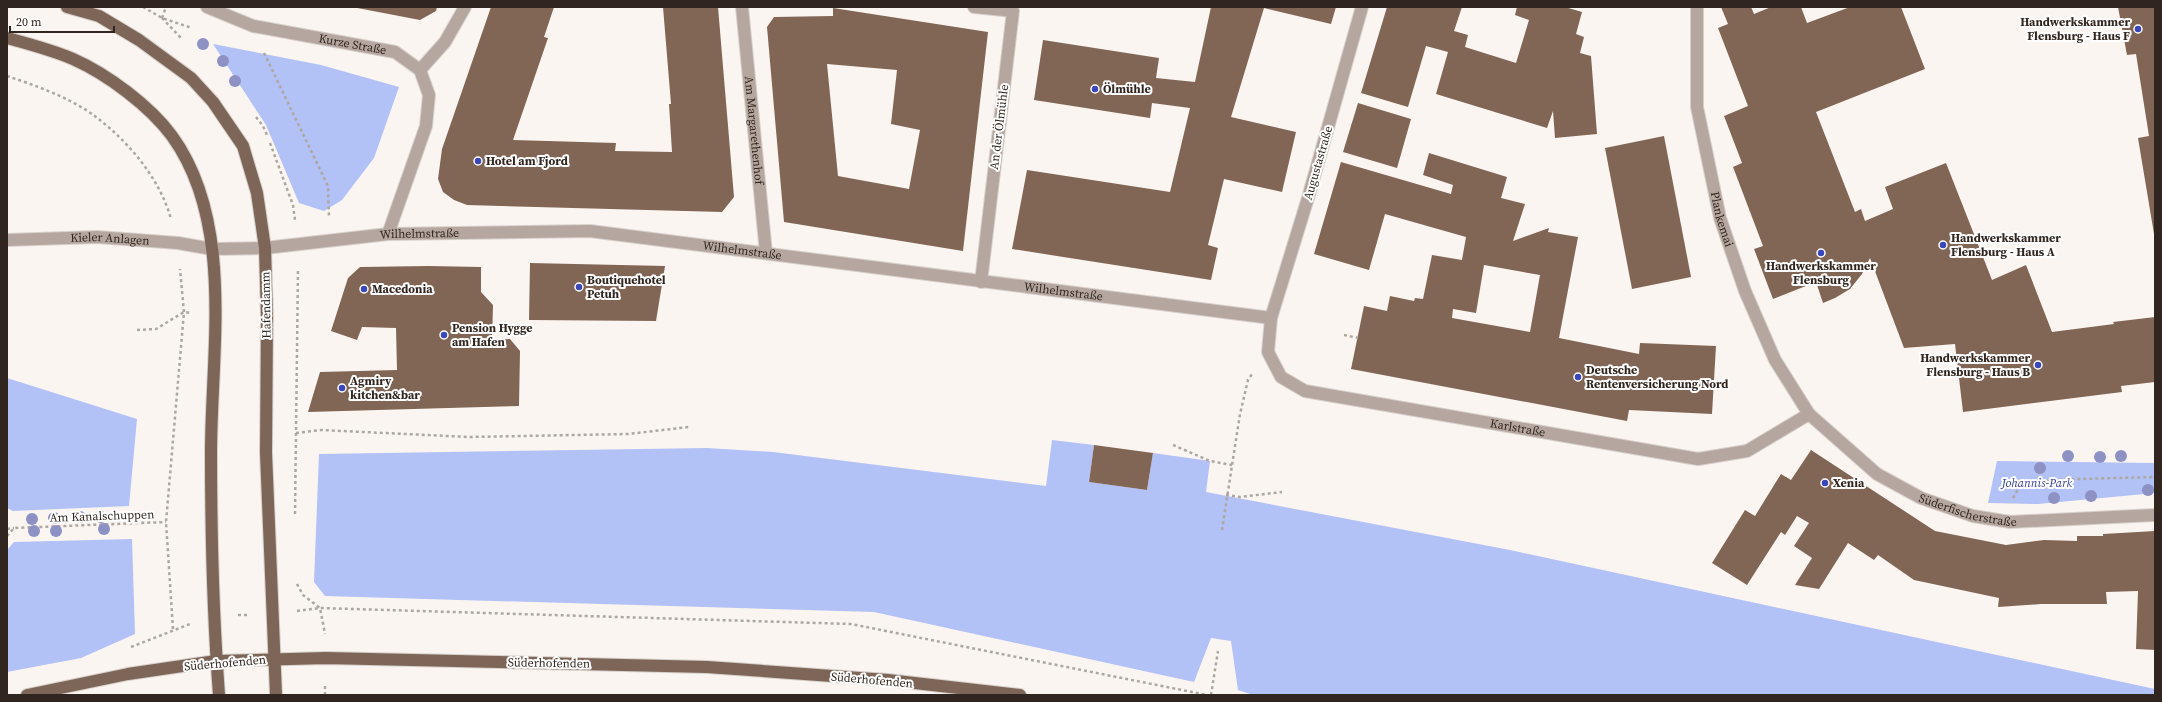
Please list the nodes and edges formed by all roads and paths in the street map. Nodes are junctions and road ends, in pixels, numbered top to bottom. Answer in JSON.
{"nodes":[{"id":1,"x":68,"y":7,"type":"edge"},
{"id":2,"x":142,"y":7,"type":"edge"},
{"id":3,"x":166,"y":7,"type":"edge"},
{"id":4,"x":207,"y":7,"type":"edge"},
{"id":5,"x":465,"y":7,"type":"edge"},
{"id":6,"x":742,"y":7,"type":"edge"},
{"id":7,"x":974,"y":7,"type":"edge"},
{"id":8,"x":1362,"y":7,"type":"edge"},
{"id":9,"x":1697,"y":7,"type":"edge"},
{"id":10,"x":253,"y":26,"type":"junction"},
{"id":11,"x":7,"y":38,"type":"edge"},
{"id":12,"x":420,"y":70,"type":"junction"},
{"id":13,"x":7,"y":76,"type":"edge"},
{"id":14,"x":388,"y":234,"type":"junction"},
{"id":15,"x":7,"y":240,"type":"edge"},
{"id":16,"x":330,"y":240,"type":"junction"},
{"id":17,"x":178,"y":243,"type":"junction"},
{"id":18,"x":298,"y":244,"type":"junction"},
{"id":19,"x":265,"y":248,"type":"junction"},
{"id":20,"x":212,"y":249,"type":"junction"},
{"id":21,"x":766,"y":253,"type":"junction"},
{"id":22,"x":981,"y":282,"type":"junction"},
{"id":23,"x":184,"y":312,"type":"junction"},
{"id":24,"x":1270,"y":318,"type":"junction"},
{"id":25,"x":137,"y":330,"type":"dead end"},
{"id":26,"x":1344,"y":335,"type":"dead end"},
{"id":27,"x":1358,"y":338,"type":"dead end"},
{"id":28,"x":1268,"y":352,"type":"junction"},
{"id":29,"x":1809,"y":414,"type":"junction"},
{"id":30,"x":689,"y":427,"type":"dead end"},
{"id":31,"x":296,"y":433,"type":"junction"},
{"id":32,"x":1173,"y":445,"type":"dead end"},
{"id":33,"x":1232,"y":465,"type":"junction"},
{"id":34,"x":2155,"y":477,"type":"edge"},
{"id":35,"x":1282,"y":492,"type":"dead end"},
{"id":36,"x":1226,"y":494,"type":"junction"},
{"id":37,"x":2155,"y":514,"type":"edge"},
{"id":38,"x":295,"y":517,"type":"dead end"},
{"id":39,"x":166,"y":522,"type":"junction"},
{"id":40,"x":2010,"y":522,"type":"junction"},
{"id":41,"x":14,"y":528,"type":"junction"},
{"id":42,"x":7,"y":529,"type":"edge"},
{"id":43,"x":1222,"y":530,"type":"dead end"},
{"id":44,"x":7,"y":536,"type":"edge"},
{"id":45,"x":294,"y":578,"type":"dead end"},
{"id":46,"x":272,"y":614,"type":"junction"},
{"id":47,"x":214,"y":616,"type":"junction"},
{"id":48,"x":173,"y":629,"type":"junction"},
{"id":49,"x":129,"y":648,"type":"dead end"},
{"id":50,"x":1218,"y":651,"type":"dead end"},
{"id":51,"x":274,"y":659,"type":"junction"},
{"id":52,"x":216,"y":661,"type":"junction"},
{"id":53,"x":27,"y":695,"type":"edge"},
{"id":54,"x":219,"y":695,"type":"edge"},
{"id":55,"x":276,"y":695,"type":"edge"},
{"id":56,"x":1020,"y":695,"type":"edge"},
{"id":57,"x":1208,"y":695,"type":"edge"},
{"id":58,"x":1211,"y":695,"type":"edge"}],
"edges":[{"from":1,"to":19,"type":"main road","name":"Hafendamm"},
{"from":2,"to":3,"type":"path"},
{"from":4,"to":10,"type":"street","name":"Kurze Straße"},
{"from":5,"to":12,"type":"street"},
{"from":6,"to":21,"type":"street","name":"Am Margarethenhof"},
{"from":7,"to":22,"type":"street","name":"An der Ölmühle"},
{"from":8,"to":24,"type":"street","name":"Augustastraße"},
{"from":9,"to":29,"type":"street","name":"Plankemai"},
{"from":10,"to":12,"type":"street","name":"Kurze Straße"},
{"from":10,"to":16,"type":"path"},
{"from":11,"to":20,"type":"main road"},
{"from":12,"to":14,"type":"street"},
{"from":13,"to":17,"type":"path"},
{"from":14,"to":16,"type":"street","name":"Wilhelmstraße"},
{"from":14,"to":21,"type":"street","name":"Wilhelmstraße"},
{"from":15,"to":17,"type":"street","name":"Kieler Anlagen"},
{"from":16,"to":18,"type":"street","name":"Wilhelmstraße"},
{"from":17,"to":20,"type":"street","name":"Kieler Anlagen"},
{"from":17,"to":23,"type":"path"},
{"from":18,"to":19,"type":"street","name":"Wilhelmstraße"},
{"from":18,"to":31,"type":"path"},
{"from":19,"to":20,"type":"street","name":"Wilhelmstraße"},
{"from":19,"to":46,"type":"main road","name":"Hafendamm"},
{"from":20,"to":47,"type":"main road"},
{"from":21,"to":22,"type":"street","name":"Wilhelmstraße"},
{"from":22,"to":24,"type":"street","name":"Wilhelmstraße"},
{"from":23,"to":25,"type":"path"},
{"from":23,"to":39,"type":"path"},
{"from":24,"to":28,"type":"street"},
{"from":26,"to":27,"type":"path"},
{"from":28,"to":29,"type":"street","name":"Karlstraße"},
{"from":28,"to":33,"type":"path"},
{"from":29,"to":40,"type":"street","name":"Süderfischerstraße"},
{"from":30,"to":31,"type":"path"},
{"from":31,"to":38,"type":"path"},
{"from":32,"to":33,"type":"path"},
{"from":33,"to":36,"type":"path"},
{"from":34,"to":40,"type":"path"},
{"from":35,"to":36,"type":"path"},
{"from":36,"to":43,"type":"path"},
{"from":37,"to":40,"type":"street","name":"Süderfischerstraße"},
{"from":39,"to":41,"type":"path","name":"Am Kanalschuppen"},
{"from":39,"to":48,"type":"path","name":"Am Kanalschuppen"},
{"from":41,"to":42,"type":"path","name":"Am Kanalschuppen"},
{"from":41,"to":44,"type":"path"},
{"from":45,"to":57,"type":"path"},
{"from":46,"to":47,"type":"path"},
{"from":46,"to":51,"type":"main road","name":"Hafendamm"},
{"from":47,"to":48,"type":"path"},
{"from":47,"to":52,"type":"main road"},
{"from":48,"to":49,"type":"path"},
{"from":50,"to":58,"type":"path"},
{"from":51,"to":52,"type":"main road","name":"Süderhofenden"},
{"from":51,"to":55,"type":"main road","name":"Hafendamm"},
{"from":51,"to":56,"type":"main road","name":"Süderhofenden"},
{"from":52,"to":53,"type":"main road","name":"Süderhofenden"},
{"from":52,"to":54,"type":"main road"}]}
